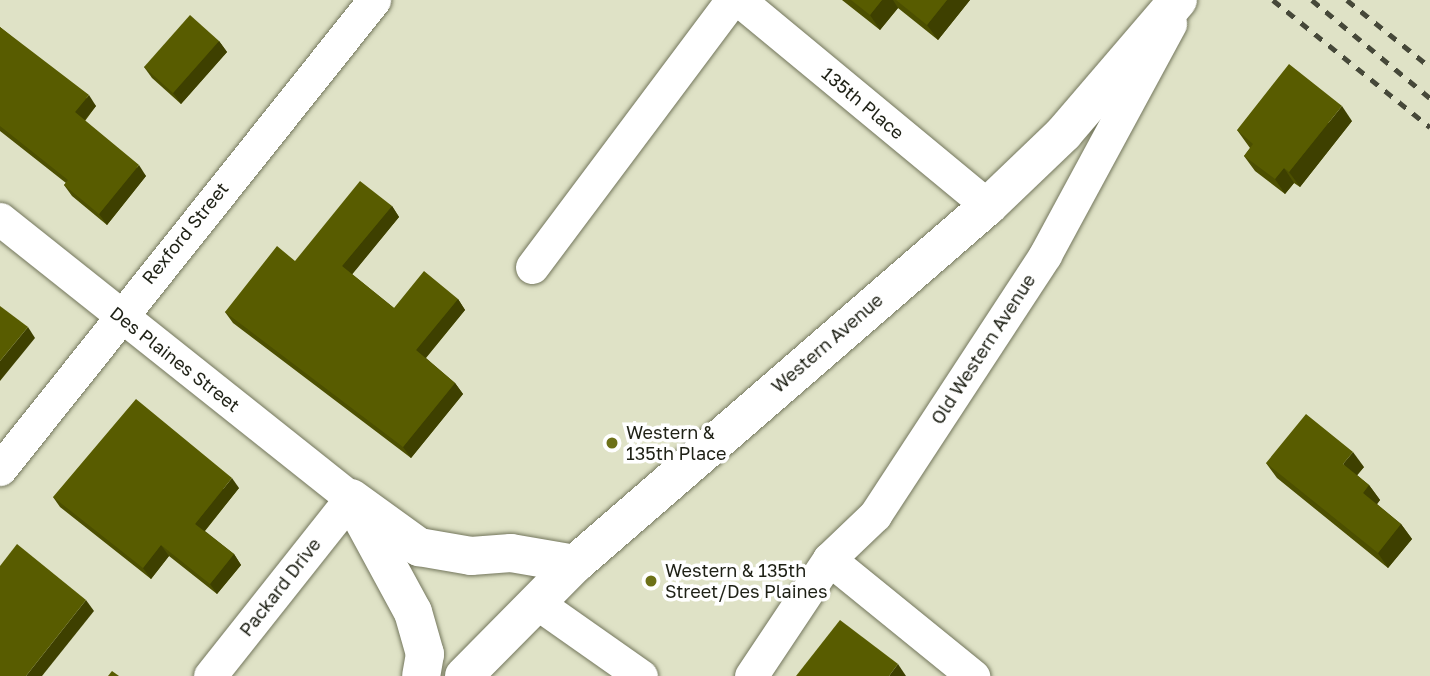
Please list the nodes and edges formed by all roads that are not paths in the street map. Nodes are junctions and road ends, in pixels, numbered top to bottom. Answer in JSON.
{"nodes":[{"id":1,"x":374,"y":0,"type":"edge"},
{"id":2,"x":732,"y":0,"type":"edge"},
{"id":3,"x":739,"y":0,"type":"edge"},
{"id":4,"x":1181,"y":0,"type":"edge"},
{"id":5,"x":988,"y":206,"type":"junction"},
{"id":6,"x":0,"y":219,"type":"edge"},
{"id":7,"x":532,"y":267,"type":"dead end"},
{"id":8,"x":120,"y":315,"type":"junction"},
{"id":9,"x":0,"y":469,"type":"edge"},
{"id":10,"x":351,"y":498,"type":"junction"},
{"id":11,"x":829,"y":559,"type":"junction"},
{"id":12,"x":575,"y":564,"type":"junction"},
{"id":13,"x":537,"y":603,"type":"junction"},
{"id":14,"x":210,"y":676,"type":"edge"},
{"id":15,"x":421,"y":676,"type":"edge"},
{"id":16,"x":464,"y":676,"type":"edge"},
{"id":17,"x":641,"y":676,"type":"edge"},
{"id":18,"x":751,"y":676,"type":"edge"},
{"id":19,"x":973,"y":676,"type":"edge"}],
"edges":[{"from":1,"to":8,"type":"street","name":"Rexford Street"},
{"from":2,"to":7,"type":"street"},
{"from":3,"to":5,"type":"street","name":"135th Place"},
{"from":4,"to":5,"type":"main road","name":"Western Avenue"},
{"from":4,"to":11,"type":"street","name":"Old Western Avenue"},
{"from":5,"to":12,"type":"main road","name":"Western Avenue"},
{"from":6,"to":8,"type":"street","name":"Des Plaines Street"},
{"from":8,"to":9,"type":"street","name":"Rexford Street"},
{"from":8,"to":10,"type":"street","name":"Des Plaines Street"},
{"from":10,"to":12,"type":"main road"},
{"from":10,"to":14,"type":"street","name":"Packard Drive"},
{"from":10,"to":15,"type":"main road"},
{"from":11,"to":18,"type":"street","name":"Old Western Avenue"},
{"from":11,"to":19,"type":"street"},
{"from":12,"to":13,"type":"main road","name":"Western Avenue"},
{"from":13,"to":16,"type":"main road","name":"Western Avenue"},
{"from":13,"to":17,"type":"street"}]}
